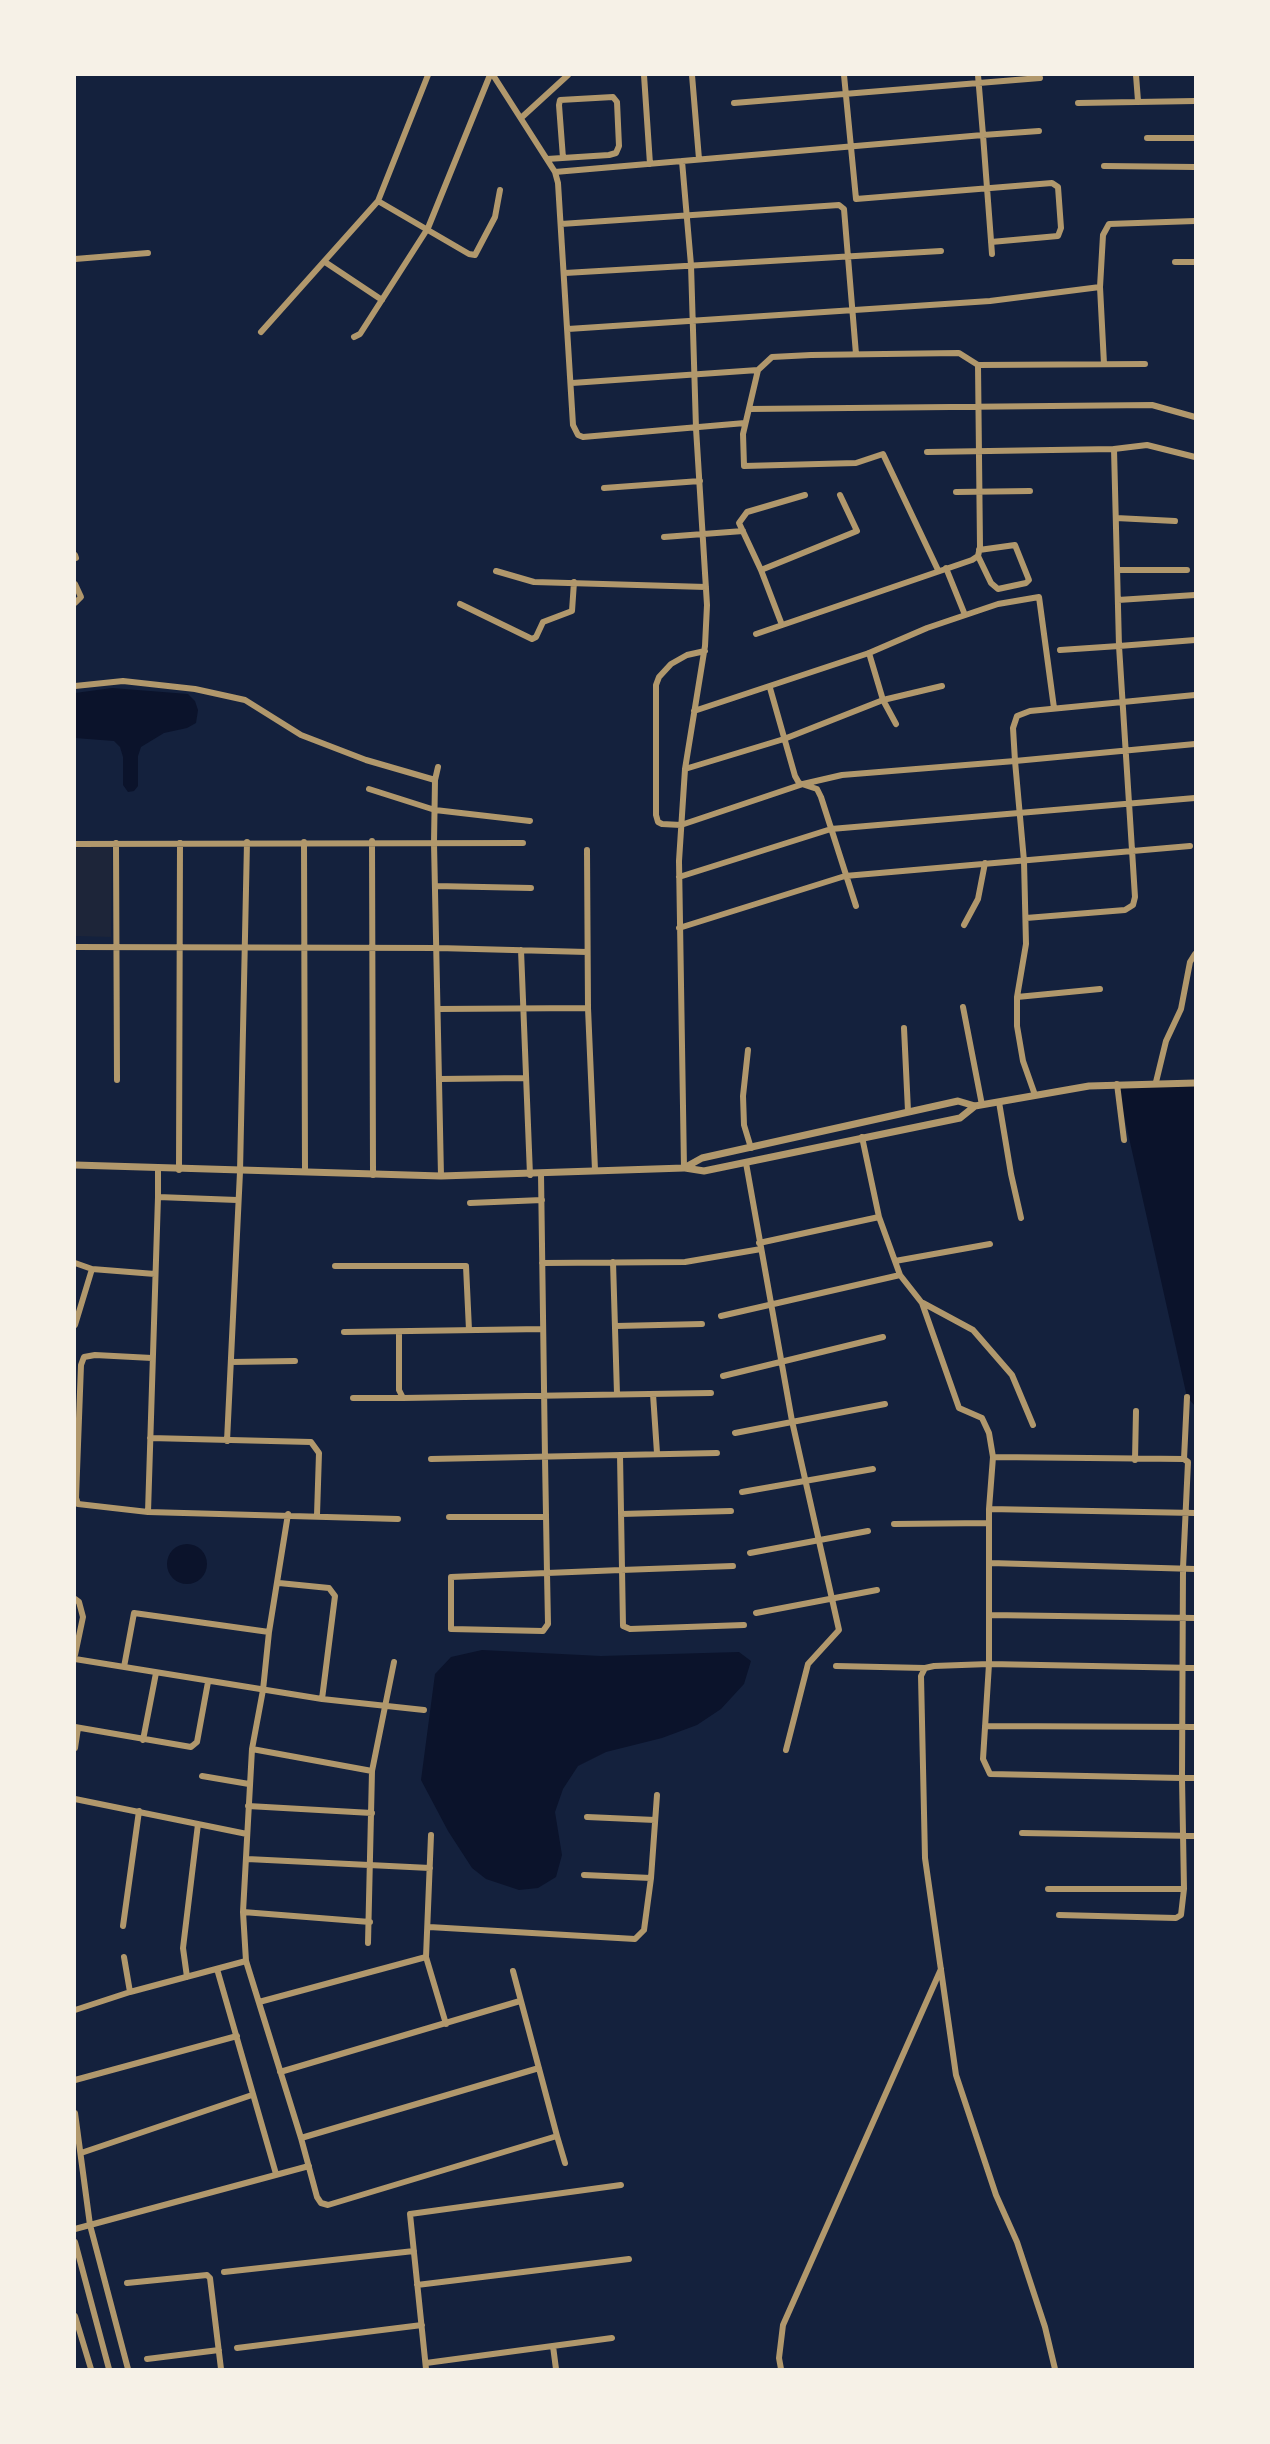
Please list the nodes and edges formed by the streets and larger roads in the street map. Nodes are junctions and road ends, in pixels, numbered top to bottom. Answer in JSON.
{"nodes":[{"id":1,"x":428,"y":75,"type":"edge"},
{"id":2,"x":492,"y":75,"type":"edge"},
{"id":3,"x":568,"y":75,"type":"edge"},
{"id":4,"x":644,"y":75,"type":"edge"},
{"id":5,"x":692,"y":75,"type":"edge"},
{"id":6,"x":844,"y":75,"type":"edge"},
{"id":7,"x":978,"y":75,"type":"edge"},
{"id":8,"x":1039,"y":75,"type":"edge"},
{"id":9,"x":1136,"y":75,"type":"edge"},
{"id":10,"x":979,"y":83,"type":"junction"},
{"id":11,"x":846,"y":94,"type":"junction"},
{"id":12,"x":1138,"y":101,"type":"junction"},
{"id":13,"x":1195,"y":101,"type":"edge"},
{"id":14,"x":734,"y":103,"type":"dead end"},
{"id":15,"x":1078,"y":103,"type":"dead end"},
{"id":16,"x":521,"y":118,"type":"junction"},
{"id":17,"x":1039,"y":131,"type":"dead end"},
{"id":18,"x":983,"y":135,"type":"junction"},
{"id":19,"x":1147,"y":138,"type":"dead end"},
{"id":20,"x":1195,"y":138,"type":"edge"},
{"id":21,"x":850,"y":148,"type":"junction"},
{"id":22,"x":563,"y":158,"type":"junction"},
{"id":23,"x":547,"y":159,"type":"junction"},
{"id":24,"x":699,"y":159,"type":"junction"},
{"id":25,"x":682,"y":161,"type":"junction"},
{"id":26,"x":650,"y":164,"type":"junction"},
{"id":27,"x":1104,"y":166,"type":"dead end"},
{"id":28,"x":1195,"y":166,"type":"edge"},
{"id":29,"x":555,"y":172,"type":"junction"},
{"id":30,"x":987,"y":189,"type":"junction"},
{"id":31,"x":500,"y":190,"type":"dead end"},
{"id":32,"x":378,"y":201,"type":"junction"},
{"id":33,"x":687,"y":215,"type":"junction"},
{"id":34,"x":1195,"y":220,"type":"edge"},
{"id":35,"x":561,"y":224,"type":"junction"},
{"id":36,"x":428,"y":228,"type":"junction"},
{"id":37,"x":991,"y":242,"type":"junction"},
{"id":38,"x":941,"y":250,"type":"dead end"},
{"id":39,"x":148,"y":253,"type":"dead end"},
{"id":40,"x":992,"y":254,"type":"dead end"},
{"id":41,"x":848,"y":256,"type":"junction"},
{"id":42,"x":75,"y":259,"type":"edge"},
{"id":43,"x":325,"y":262,"type":"junction"},
{"id":44,"x":1174,"y":262,"type":"dead end"},
{"id":45,"x":1195,"y":262,"type":"edge"},
{"id":46,"x":691,"y":265,"type":"junction"},
{"id":47,"x":565,"y":273,"type":"junction"},
{"id":48,"x":1100,"y":287,"type":"junction"},
{"id":49,"x":382,"y":300,"type":"junction"},
{"id":50,"x":852,"y":310,"type":"junction"},
{"id":51,"x":693,"y":321,"type":"junction"},
{"id":52,"x":568,"y":328,"type":"junction"},
{"id":53,"x":261,"y":332,"type":"dead end"},
{"id":54,"x":354,"y":337,"type":"dead end"},
{"id":55,"x":856,"y":354,"type":"junction"},
{"id":56,"x":1104,"y":364,"type":"junction"},
{"id":57,"x":1145,"y":364,"type":"dead end"},
{"id":58,"x":978,"y":365,"type":"junction"},
{"id":59,"x":758,"y":370,"type":"junction"},
{"id":60,"x":695,"y":373,"type":"junction"},
{"id":61,"x":572,"y":383,"type":"junction"},
{"id":62,"x":978,"y":405,"type":"junction"},
{"id":63,"x":749,"y":409,"type":"junction"},
{"id":64,"x":1195,"y":417,"type":"edge"},
{"id":65,"x":745,"y":423,"type":"junction"},
{"id":66,"x":696,"y":428,"type":"junction"},
{"id":67,"x":1114,"y":449,"type":"junction"},
{"id":68,"x":978,"y":450,"type":"junction"},
{"id":69,"x":927,"y":452,"type":"dead end"},
{"id":70,"x":1195,"y":457,"type":"edge"},
{"id":71,"x":700,"y":481,"type":"junction"},
{"id":72,"x":604,"y":488,"type":"dead end"},
{"id":73,"x":1030,"y":490,"type":"dead end"},
{"id":74,"x":978,"y":491,"type":"junction"},
{"id":75,"x":956,"y":492,"type":"dead end"},
{"id":76,"x":805,"y":495,"type":"dead end"},
{"id":77,"x":840,"y":495,"type":"dead end"},
{"id":78,"x":1116,"y":518,"type":"junction"},
{"id":79,"x":1175,"y":521,"type":"dead end"},
{"id":80,"x":743,"y":531,"type":"junction"},
{"id":81,"x":705,"y":535,"type":"junction"},
{"id":82,"x":664,"y":537,"type":"dead end"},
{"id":83,"x":978,"y":553,"type":"junction"},
{"id":84,"x":946,"y":568,"type":"junction"},
{"id":85,"x":761,"y":570,"type":"junction"},
{"id":86,"x":938,"y":570,"type":"junction"},
{"id":87,"x":1119,"y":570,"type":"junction"},
{"id":88,"x":1186,"y":570,"type":"dead end"},
{"id":89,"x":496,"y":571,"type":"dead end"},
{"id":90,"x":574,"y":582,"type":"junction"},
{"id":91,"x":75,"y":584,"type":"edge"},
{"id":92,"x":706,"y":587,"type":"junction"},
{"id":93,"x":1195,"y":595,"type":"edge"},
{"id":94,"x":1118,"y":600,"type":"junction"},
{"id":95,"x":75,"y":603,"type":"edge"},
{"id":96,"x":460,"y":604,"type":"dead end"},
{"id":97,"x":965,"y":615,"type":"junction"},
{"id":98,"x":782,"y":625,"type":"junction"},
{"id":99,"x":756,"y":634,"type":"dead end"},
{"id":100,"x":1195,"y":640,"type":"edge"},
{"id":101,"x":1119,"y":646,"type":"junction"},
{"id":102,"x":1060,"y":650,"type":"dead end"},
{"id":103,"x":705,"y":651,"type":"junction"},
{"id":104,"x":869,"y":653,"type":"junction"},
{"id":105,"x":75,"y":686,"type":"edge"},
{"id":106,"x":942,"y":686,"type":"dead end"},
{"id":107,"x":770,"y":688,"type":"junction"},
{"id":108,"x":1195,"y":695,"type":"edge"},
{"id":109,"x":883,"y":700,"type":"junction"},
{"id":110,"x":1121,"y":702,"type":"junction"},
{"id":111,"x":1053,"y":708,"type":"junction"},
{"id":112,"x":694,"y":711,"type":"junction"},
{"id":113,"x":896,"y":724,"type":"dead end"},
{"id":114,"x":784,"y":739,"type":"junction"},
{"id":115,"x":1195,"y":744,"type":"edge"},
{"id":116,"x":1124,"y":750,"type":"junction"},
{"id":117,"x":1015,"y":761,"type":"junction"},
{"id":118,"x":438,"y":766,"type":"dead end"},
{"id":119,"x":685,"y":769,"type":"junction"},
{"id":120,"x":435,"y":780,"type":"junction"},
{"id":121,"x":803,"y":784,"type":"junction"},
{"id":122,"x":369,"y":789,"type":"dead end"},
{"id":123,"x":1195,"y":798,"type":"edge"},
{"id":124,"x":1130,"y":803,"type":"junction"},
{"id":125,"x":435,"y":810,"type":"junction"},
{"id":126,"x":1019,"y":812,"type":"junction"},
{"id":127,"x":530,"y":820,"type":"dead end"},
{"id":128,"x":681,"y":825,"type":"junction"},
{"id":129,"x":831,"y":829,"type":"junction"},
{"id":130,"x":372,"y":841,"type":"junction"},
{"id":131,"x":247,"y":842,"type":"junction"},
{"id":132,"x":304,"y":842,"type":"junction"},
{"id":133,"x":116,"y":843,"type":"junction"},
{"id":134,"x":180,"y":843,"type":"junction"},
{"id":135,"x":434,"y":843,"type":"junction"},
{"id":136,"x":523,"y":843,"type":"dead end"},
{"id":137,"x":75,"y":844,"type":"edge"},
{"id":138,"x":1190,"y":846,"type":"dead end"},
{"id":139,"x":588,"y":850,"type":"dead end"},
{"id":140,"x":1133,"y":850,"type":"junction"},
{"id":141,"x":1024,"y":861,"type":"junction"},
{"id":142,"x":986,"y":863,"type":"junction"},
{"id":143,"x":845,"y":876,"type":"junction"},
{"id":144,"x":679,"y":877,"type":"junction"},
{"id":145,"x":435,"y":886,"type":"junction"},
{"id":146,"x":531,"y":888,"type":"dead end"},
{"id":147,"x":856,"y":906,"type":"dead end"},
{"id":148,"x":1026,"y":918,"type":"junction"},
{"id":149,"x":964,"y":925,"type":"dead end"},
{"id":150,"x":679,"y":928,"type":"junction"},
{"id":151,"x":75,"y":947,"type":"edge"},
{"id":152,"x":116,"y":947,"type":"junction"},
{"id":153,"x":179,"y":947,"type":"junction"},
{"id":154,"x":305,"y":947,"type":"junction"},
{"id":155,"x":245,"y":948,"type":"junction"},
{"id":156,"x":372,"y":948,"type":"junction"},
{"id":157,"x":438,"y":948,"type":"junction"},
{"id":158,"x":520,"y":950,"type":"junction"},
{"id":159,"x":587,"y":952,"type":"junction"},
{"id":160,"x":1195,"y":954,"type":"edge"},
{"id":161,"x":1100,"y":989,"type":"dead end"},
{"id":162,"x":1017,"y":997,"type":"junction"},
{"id":163,"x":963,"y":1007,"type":"dead end"},
{"id":164,"x":523,"y":1008,"type":"junction"},
{"id":165,"x":588,"y":1008,"type":"junction"},
{"id":166,"x":438,"y":1009,"type":"junction"},
{"id":167,"x":904,"y":1028,"type":"dead end"},
{"id":168,"x":748,"y":1050,"type":"dead end"},
{"id":169,"x":526,"y":1078,"type":"junction"},
{"id":170,"x":440,"y":1079,"type":"junction"},
{"id":171,"x":117,"y":1080,"type":"dead end"},
{"id":172,"x":1156,"y":1082,"type":"junction"},
{"id":173,"x":1195,"y":1083,"type":"edge"},
{"id":174,"x":1117,"y":1084,"type":"junction"},
{"id":175,"x":1035,"y":1095,"type":"junction"},
{"id":176,"x":999,"y":1102,"type":"junction"},
{"id":177,"x":979,"y":1105,"type":"junction"},
{"id":178,"x":908,"y":1111,"type":"junction"},
{"id":179,"x":899,"y":1113,"type":"junction"},
{"id":180,"x":902,"y":1129,"type":"junction"},
{"id":181,"x":862,"y":1137,"type":"junction"},
{"id":182,"x":1124,"y":1140,"type":"dead end"},
{"id":183,"x":751,"y":1148,"type":"junction"},
{"id":184,"x":746,"y":1163,"type":"junction"},
{"id":185,"x":75,"y":1165,"type":"edge"},
{"id":186,"x":684,"y":1168,"type":"junction"},
{"id":187,"x":158,"y":1169,"type":"junction"},
{"id":188,"x":178,"y":1170,"type":"junction"},
{"id":189,"x":595,"y":1170,"type":"junction"},
{"id":190,"x":240,"y":1172,"type":"junction"},
{"id":191,"x":305,"y":1172,"type":"junction"},
{"id":192,"x":373,"y":1174,"type":"junction"},
{"id":193,"x":541,"y":1174,"type":"junction"},
{"id":194,"x":530,"y":1175,"type":"junction"},
{"id":195,"x":441,"y":1176,"type":"junction"},
{"id":196,"x":158,"y":1197,"type":"junction"},
{"id":197,"x":237,"y":1200,"type":"junction"},
{"id":198,"x":542,"y":1200,"type":"junction"},
{"id":199,"x":470,"y":1203,"type":"dead end"},
{"id":200,"x":879,"y":1217,"type":"junction"},
{"id":201,"x":1021,"y":1218,"type":"dead end"},
{"id":202,"x":990,"y":1244,"type":"dead end"},
{"id":203,"x":760,"y":1246,"type":"junction"},
{"id":204,"x":895,"y":1261,"type":"junction"},
{"id":205,"x":613,"y":1262,"type":"junction"},
{"id":206,"x":75,"y":1263,"type":"edge"},
{"id":207,"x":542,"y":1263,"type":"junction"},
{"id":208,"x":335,"y":1266,"type":"dead end"},
{"id":209,"x":92,"y":1269,"type":"junction"},
{"id":210,"x":155,"y":1274,"type":"junction"},
{"id":211,"x":900,"y":1275,"type":"junction"},
{"id":212,"x":922,"y":1303,"type":"junction"},
{"id":213,"x":771,"y":1305,"type":"junction"},
{"id":214,"x":721,"y":1316,"type":"dead end"},
{"id":215,"x":702,"y":1323,"type":"dead end"},
{"id":216,"x":75,"y":1325,"type":"edge"},
{"id":217,"x":616,"y":1326,"type":"junction"},
{"id":218,"x":543,"y":1329,"type":"junction"},
{"id":219,"x":470,"y":1330,"type":"junction"},
{"id":220,"x":344,"y":1332,"type":"dead end"},
{"id":221,"x":399,"y":1332,"type":"junction"},
{"id":222,"x":883,"y":1338,"type":"dead end"},
{"id":223,"x":152,"y":1358,"type":"junction"},
{"id":224,"x":295,"y":1361,"type":"dead end"},
{"id":225,"x":782,"y":1361,"type":"junction"},
{"id":226,"x":231,"y":1362,"type":"junction"},
{"id":227,"x":723,"y":1376,"type":"dead end"},
{"id":228,"x":617,"y":1394,"type":"junction"},
{"id":229,"x":653,"y":1394,"type":"junction"},
{"id":230,"x":711,"y":1394,"type":"dead end"},
{"id":231,"x":544,"y":1395,"type":"junction"},
{"id":232,"x":1187,"y":1397,"type":"dead end"},
{"id":233,"x":352,"y":1398,"type":"dead end"},
{"id":234,"x":403,"y":1398,"type":"junction"},
{"id":235,"x":885,"y":1404,"type":"dead end"},
{"id":236,"x":1136,"y":1411,"type":"dead end"},
{"id":237,"x":792,"y":1421,"type":"junction"},
{"id":238,"x":1033,"y":1425,"type":"dead end"},
{"id":239,"x":735,"y":1433,"type":"dead end"},
{"id":240,"x":150,"y":1438,"type":"junction"},
{"id":241,"x":227,"y":1441,"type":"junction"},
{"id":242,"x":657,"y":1453,"type":"junction"},
{"id":243,"x":717,"y":1453,"type":"dead end"},
{"id":244,"x":620,"y":1455,"type":"junction"},
{"id":245,"x":76,"y":1456,"type":"edge"},
{"id":246,"x":993,"y":1457,"type":"junction"},
{"id":247,"x":545,"y":1458,"type":"junction"},
{"id":248,"x":431,"y":1459,"type":"dead end"},
{"id":249,"x":1136,"y":1460,"type":"junction"},
{"id":250,"x":1189,"y":1461,"type":"edge"},
{"id":251,"x":873,"y":1469,"type":"dead end"},
{"id":252,"x":808,"y":1482,"type":"junction"},
{"id":253,"x":742,"y":1492,"type":"dead end"},
{"id":254,"x":989,"y":1509,"type":"junction"},
{"id":255,"x":731,"y":1511,"type":"dead end"},
{"id":256,"x":148,"y":1512,"type":"junction"},
{"id":257,"x":1186,"y":1513,"type":"junction"},
{"id":258,"x":1195,"y":1513,"type":"edge"},
{"id":259,"x":288,"y":1514,"type":"junction"},
{"id":260,"x":621,"y":1514,"type":"junction"},
{"id":261,"x":317,"y":1515,"type":"junction"},
{"id":262,"x":546,"y":1517,"type":"junction"},
{"id":263,"x":449,"y":1518,"type":"dead end"},
{"id":264,"x":398,"y":1519,"type":"dead end"},
{"id":265,"x":989,"y":1522,"type":"junction"},
{"id":266,"x":894,"y":1524,"type":"dead end"},
{"id":267,"x":868,"y":1531,"type":"dead end"},
{"id":268,"x":820,"y":1540,"type":"junction"},
{"id":269,"x":750,"y":1553,"type":"dead end"},
{"id":270,"x":990,"y":1563,"type":"junction"},
{"id":271,"x":733,"y":1566,"type":"dead end"},
{"id":272,"x":1184,"y":1568,"type":"junction"},
{"id":273,"x":1195,"y":1569,"type":"edge"},
{"id":274,"x":621,"y":1570,"type":"junction"},
{"id":275,"x":547,"y":1573,"type":"junction"},
{"id":276,"x":279,"y":1583,"type":"junction"},
{"id":277,"x":877,"y":1590,"type":"dead end"},
{"id":278,"x":834,"y":1598,"type":"junction"},
{"id":279,"x":75,"y":1599,"type":"edge"},
{"id":280,"x":756,"y":1613,"type":"dead end"},
{"id":281,"x":990,"y":1614,"type":"junction"},
{"id":282,"x":1183,"y":1618,"type":"junction"},
{"id":283,"x":1195,"y":1618,"type":"edge"},
{"id":284,"x":744,"y":1625,"type":"dead end"},
{"id":285,"x":269,"y":1632,"type":"junction"},
{"id":286,"x":75,"y":1657,"type":"edge"},
{"id":287,"x":394,"y":1662,"type":"dead end"},
{"id":288,"x":989,"y":1664,"type":"junction"},
{"id":289,"x":836,"y":1666,"type":"dead end"},
{"id":290,"x":124,"y":1667,"type":"junction"},
{"id":291,"x":925,"y":1668,"type":"junction"},
{"id":292,"x":1183,"y":1668,"type":"junction"},
{"id":293,"x":1195,"y":1668,"type":"edge"},
{"id":294,"x":156,"y":1673,"type":"junction"},
{"id":295,"x":208,"y":1682,"type":"junction"},
{"id":296,"x":263,"y":1690,"type":"junction"},
{"id":297,"x":322,"y":1699,"type":"junction"},
{"id":298,"x":386,"y":1705,"type":"junction"},
{"id":299,"x":423,"y":1710,"type":"dead end"},
{"id":300,"x":986,"y":1726,"type":"junction"},
{"id":301,"x":1182,"y":1727,"type":"junction"},
{"id":302,"x":1195,"y":1727,"type":"edge"},
{"id":303,"x":77,"y":1728,"type":"edge"},
{"id":304,"x":143,"y":1740,"type":"junction"},
{"id":305,"x":75,"y":1748,"type":"edge"},
{"id":306,"x":252,"y":1749,"type":"junction"},
{"id":307,"x":786,"y":1750,"type":"dead end"},
{"id":308,"x":372,"y":1772,"type":"junction"},
{"id":309,"x":202,"y":1776,"type":"dead end"},
{"id":310,"x":1182,"y":1778,"type":"junction"},
{"id":311,"x":1195,"y":1778,"type":"edge"},
{"id":312,"x":249,"y":1784,"type":"junction"},
{"id":313,"x":657,"y":1795,"type":"dead end"},
{"id":314,"x":75,"y":1799,"type":"edge"},
{"id":315,"x":248,"y":1806,"type":"junction"},
{"id":316,"x":139,"y":1811,"type":"junction"},
{"id":317,"x":372,"y":1813,"type":"junction"},
{"id":318,"x":587,"y":1817,"type":"dead end"},
{"id":319,"x":655,"y":1820,"type":"junction"},
{"id":320,"x":198,"y":1824,"type":"junction"},
{"id":321,"x":1022,"y":1833,"type":"dead end"},
{"id":322,"x":247,"y":1834,"type":"junction"},
{"id":323,"x":431,"y":1835,"type":"dead end"},
{"id":324,"x":1183,"y":1836,"type":"junction"},
{"id":325,"x":1195,"y":1836,"type":"edge"},
{"id":326,"x":247,"y":1859,"type":"junction"},
{"id":327,"x":371,"y":1864,"type":"junction"},
{"id":328,"x":429,"y":1868,"type":"junction"},
{"id":329,"x":585,"y":1875,"type":"dead end"},
{"id":330,"x":651,"y":1878,"type":"junction"},
{"id":331,"x":1048,"y":1889,"type":"dead end"},
{"id":332,"x":1184,"y":1889,"type":"junction"},
{"id":333,"x":243,"y":1912,"type":"junction"},
{"id":334,"x":1059,"y":1915,"type":"dead end"},
{"id":335,"x":370,"y":1922,"type":"junction"},
{"id":336,"x":123,"y":1926,"type":"dead end"},
{"id":337,"x":429,"y":1927,"type":"junction"},
{"id":338,"x":368,"y":1943,"type":"dead end"},
{"id":339,"x":124,"y":1957,"type":"dead end"},
{"id":340,"x":426,"y":1957,"type":"junction"},
{"id":341,"x":246,"y":1961,"type":"junction"},
{"id":342,"x":217,"y":1969,"type":"junction"},
{"id":343,"x":941,"y":1969,"type":"junction"},
{"id":344,"x":513,"y":1971,"type":"dead end"},
{"id":345,"x":187,"y":1977,"type":"junction"},
{"id":346,"x":129,"y":1992,"type":"junction"},
{"id":347,"x":520,"y":2001,"type":"junction"},
{"id":348,"x":259,"y":2002,"type":"junction"},
{"id":349,"x":75,"y":2010,"type":"edge"},
{"id":350,"x":446,"y":2024,"type":"junction"},
{"id":351,"x":237,"y":2036,"type":"junction"},
{"id":352,"x":539,"y":2068,"type":"junction"},
{"id":353,"x":280,"y":2072,"type":"junction"},
{"id":354,"x":75,"y":2080,"type":"edge"},
{"id":355,"x":252,"y":2095,"type":"junction"},
{"id":356,"x":75,"y":2113,"type":"edge"},
{"id":357,"x":557,"y":2136,"type":"junction"},
{"id":358,"x":301,"y":2138,"type":"junction"},
{"id":359,"x":81,"y":2153,"type":"junction"},
{"id":360,"x":565,"y":2163,"type":"dead end"},
{"id":361,"x":309,"y":2166,"type":"junction"},
{"id":362,"x":276,"y":2174,"type":"junction"},
{"id":363,"x":621,"y":2185,"type":"dead end"},
{"id":364,"x":90,"y":2225,"type":"junction"},
{"id":365,"x":75,"y":2229,"type":"edge"},
{"id":366,"x":75,"y":2242,"type":"edge"},
{"id":367,"x":414,"y":2251,"type":"junction"},
{"id":368,"x":629,"y":2259,"type":"dead end"},
{"id":369,"x":224,"y":2272,"type":"dead end"},
{"id":370,"x":127,"y":2283,"type":"dead end"},
{"id":371,"x":417,"y":2285,"type":"junction"},
{"id":372,"x":75,"y":2316,"type":"edge"},
{"id":373,"x":422,"y":2325,"type":"junction"},
{"id":374,"x":612,"y":2338,"type":"dead end"},
{"id":375,"x":553,"y":2346,"type":"junction"},
{"id":376,"x":237,"y":2348,"type":"dead end"},
{"id":377,"x":219,"y":2350,"type":"junction"},
{"id":378,"x":147,"y":2359,"type":"dead end"},
{"id":379,"x":426,"y":2366,"type":"edge"},
{"id":380,"x":125,"y":2368,"type":"edge"},
{"id":381,"x":91,"y":2369,"type":"edge"},
{"id":382,"x":109,"y":2369,"type":"edge"},
{"id":383,"x":221,"y":2369,"type":"edge"},
{"id":384,"x":556,"y":2369,"type":"edge"},
{"id":385,"x":781,"y":2369,"type":"edge"},
{"id":386,"x":1055,"y":2369,"type":"edge"}],
"edges":[{"from":1,"to":32,"type":"street"},
{"from":2,"to":16,"type":"street"},
{"from":2,"to":36,"type":"street"},
{"from":3,"to":16,"type":"street"},
{"from":4,"to":26,"type":"street"},
{"from":5,"to":24,"type":"street"},
{"from":6,"to":11,"type":"street"},
{"from":7,"to":10,"type":"street"},
{"from":8,"to":10,"type":"street"},
{"from":9,"to":12,"type":"street"},
{"from":10,"to":11,"type":"street"},
{"from":10,"to":18,"type":"street"},
{"from":11,"to":14,"type":"street"},
{"from":11,"to":21,"type":"street"},
{"from":12,"to":13,"type":"street"},
{"from":12,"to":15,"type":"street"},
{"from":16,"to":23,"type":"street"},
{"from":17,"to":18,"type":"street"},
{"from":18,"to":21,"type":"street"},
{"from":18,"to":30,"type":"street"},
{"from":19,"to":20,"type":"street"},
{"from":21,"to":24,"type":"street"},
{"from":21,"to":30,"type":"street"},
{"from":22,"to":22,"type":"street"},
{"from":22,"to":23,"type":"street"},
{"from":23,"to":29,"type":"street"},
{"from":24,"to":25,"type":"street"},
{"from":25,"to":26,"type":"street"},
{"from":25,"to":33,"type":"street"},
{"from":26,"to":29,"type":"street"},
{"from":27,"to":28,"type":"street"},
{"from":29,"to":35,"type":"street"},
{"from":30,"to":37,"type":"street"},
{"from":30,"to":37,"type":"street"},
{"from":31,"to":36,"type":"street"},
{"from":32,"to":36,"type":"street"},
{"from":32,"to":43,"type":"street"},
{"from":33,"to":35,"type":"street"},
{"from":33,"to":41,"type":"street"},
{"from":33,"to":46,"type":"street"},
{"from":34,"to":48,"type":"street"},
{"from":35,"to":47,"type":"street"},
{"from":36,"to":49,"type":"street"},
{"from":37,"to":40,"type":"street"},
{"from":38,"to":41,"type":"street"},
{"from":39,"to":42,"type":"street"},
{"from":41,"to":46,"type":"street"},
{"from":41,"to":50,"type":"street"},
{"from":43,"to":49,"type":"street"},
{"from":43,"to":53,"type":"street"},
{"from":44,"to":45,"type":"street"},
{"from":46,"to":47,"type":"street"},
{"from":46,"to":51,"type":"street"},
{"from":47,"to":52,"type":"street"},
{"from":48,"to":50,"type":"street"},
{"from":48,"to":56,"type":"street"},
{"from":49,"to":54,"type":"street"},
{"from":50,"to":51,"type":"street"},
{"from":50,"to":55,"type":"street"},
{"from":51,"to":52,"type":"street"},
{"from":51,"to":60,"type":"street"},
{"from":52,"to":61,"type":"street"},
{"from":55,"to":58,"type":"street"},
{"from":55,"to":59,"type":"street"},
{"from":56,"to":57,"type":"street"},
{"from":56,"to":58,"type":"street"},
{"from":58,"to":62,"type":"street"},
{"from":59,"to":60,"type":"street"},
{"from":59,"to":63,"type":"street"},
{"from":60,"to":61,"type":"street"},
{"from":60,"to":66,"type":"street"},
{"from":61,"to":66,"type":"street"},
{"from":62,"to":63,"type":"street"},
{"from":62,"to":64,"type":"street"},
{"from":62,"to":68,"type":"street"},
{"from":63,"to":65,"type":"street"},
{"from":65,"to":66,"type":"street"},
{"from":65,"to":86,"type":"street"},
{"from":66,"to":71,"type":"street"},
{"from":67,"to":68,"type":"street"},
{"from":67,"to":70,"type":"street"},
{"from":67,"to":78,"type":"street"},
{"from":68,"to":69,"type":"street"},
{"from":68,"to":74,"type":"street"},
{"from":71,"to":72,"type":"street"},
{"from":71,"to":81,"type":"street"},
{"from":73,"to":74,"type":"street"},
{"from":74,"to":75,"type":"street"},
{"from":74,"to":83,"type":"street"},
{"from":76,"to":80,"type":"street"},
{"from":77,"to":85,"type":"street"},
{"from":78,"to":79,"type":"street"},
{"from":78,"to":87,"type":"street"},
{"from":80,"to":81,"type":"street"},
{"from":80,"to":85,"type":"street"},
{"from":81,"to":82,"type":"street"},
{"from":81,"to":92,"type":"street"},
{"from":83,"to":83,"type":"street"},
{"from":83,"to":84,"type":"street"},
{"from":84,"to":86,"type":"street"},
{"from":84,"to":97,"type":"street"},
{"from":85,"to":98,"type":"street"},
{"from":86,"to":98,"type":"street"},
{"from":87,"to":88,"type":"street"},
{"from":87,"to":94,"type":"street"},
{"from":89,"to":90,"type":"street"},
{"from":90,"to":92,"type":"street"},
{"from":90,"to":96,"type":"street"},
{"from":91,"to":95,"type":"street"},
{"from":92,"to":103,"type":"street"},
{"from":93,"to":94,"type":"street"},
{"from":94,"to":101,"type":"street"},
{"from":97,"to":104,"type":"street"},
{"from":97,"to":111,"type":"street"},
{"from":98,"to":99,"type":"street"},
{"from":100,"to":101,"type":"street"},
{"from":101,"to":102,"type":"street"},
{"from":101,"to":110,"type":"street"},
{"from":103,"to":112,"type":"street"},
{"from":103,"to":128,"type":"street"},
{"from":104,"to":107,"type":"street"},
{"from":104,"to":109,"type":"street"},
{"from":105,"to":120,"type":"street"},
{"from":106,"to":109,"type":"street"},
{"from":107,"to":112,"type":"street"},
{"from":107,"to":114,"type":"street"},
{"from":108,"to":110,"type":"street"},
{"from":109,"to":113,"type":"street"},
{"from":109,"to":114,"type":"street"},
{"from":110,"to":111,"type":"street"},
{"from":110,"to":116,"type":"street"},
{"from":111,"to":117,"type":"street"},
{"from":112,"to":119,"type":"street"},
{"from":114,"to":119,"type":"street"},
{"from":114,"to":121,"type":"street"},
{"from":115,"to":116,"type":"street"},
{"from":116,"to":117,"type":"street"},
{"from":116,"to":124,"type":"street"},
{"from":117,"to":121,"type":"street"},
{"from":117,"to":126,"type":"street"},
{"from":118,"to":120,"type":"street"},
{"from":119,"to":128,"type":"street"},
{"from":120,"to":125,"type":"street"},
{"from":121,"to":128,"type":"street"},
{"from":121,"to":129,"type":"street"},
{"from":122,"to":125,"type":"street"},
{"from":123,"to":124,"type":"street"},
{"from":124,"to":126,"type":"street"},
{"from":124,"to":140,"type":"street"},
{"from":125,"to":127,"type":"street"},
{"from":125,"to":135,"type":"street"},
{"from":126,"to":129,"type":"street"},
{"from":126,"to":141,"type":"street"},
{"from":128,"to":144,"type":"street"},
{"from":129,"to":143,"type":"street"},
{"from":129,"to":144,"type":"street"},
{"from":130,"to":132,"type":"street"},
{"from":130,"to":135,"type":"street"},
{"from":130,"to":156,"type":"street"},
{"from":131,"to":132,"type":"street"},
{"from":131,"to":134,"type":"street"},
{"from":131,"to":155,"type":"street"},
{"from":132,"to":154,"type":"street"},
{"from":133,"to":134,"type":"street"},
{"from":133,"to":137,"type":"street"},
{"from":133,"to":152,"type":"street"},
{"from":134,"to":153,"type":"street"},
{"from":135,"to":136,"type":"street"},
{"from":135,"to":145,"type":"street"},
{"from":138,"to":140,"type":"street"},
{"from":139,"to":159,"type":"street"},
{"from":140,"to":141,"type":"street"},
{"from":140,"to":148,"type":"street"},
{"from":141,"to":142,"type":"street"},
{"from":141,"to":148,"type":"street"},
{"from":142,"to":143,"type":"street"},
{"from":142,"to":149,"type":"street"},
{"from":143,"to":147,"type":"street"},
{"from":143,"to":150,"type":"street"},
{"from":144,"to":150,"type":"street"},
{"from":145,"to":146,"type":"street"},
{"from":145,"to":157,"type":"street"},
{"from":148,"to":162,"type":"street"},
{"from":150,"to":186,"type":"street"},
{"from":151,"to":152,"type":"street"},
{"from":152,"to":153,"type":"street"},
{"from":152,"to":171,"type":"street"},
{"from":153,"to":155,"type":"street"},
{"from":153,"to":188,"type":"street"},
{"from":154,"to":155,"type":"street"},
{"from":154,"to":156,"type":"street"},
{"from":154,"to":191,"type":"street"},
{"from":155,"to":190,"type":"street"},
{"from":156,"to":157,"type":"street"},
{"from":156,"to":192,"type":"street"},
{"from":157,"to":158,"type":"street"},
{"from":157,"to":166,"type":"street"},
{"from":158,"to":159,"type":"street"},
{"from":158,"to":164,"type":"street"},
{"from":159,"to":165,"type":"street"},
{"from":160,"to":172,"type":"street"},
{"from":161,"to":162,"type":"street"},
{"from":162,"to":175,"type":"street"},
{"from":163,"to":177,"type":"street"},
{"from":164,"to":165,"type":"street"},
{"from":164,"to":166,"type":"street"},
{"from":164,"to":169,"type":"street"},
{"from":165,"to":189,"type":"street"},
{"from":166,"to":170,"type":"street"},
{"from":167,"to":178,"type":"street"},
{"from":168,"to":183,"type":"street"},
{"from":169,"to":170,"type":"street"},
{"from":169,"to":194,"type":"street"},
{"from":170,"to":195,"type":"street"},
{"from":172,"to":173,"type":"street"},
{"from":172,"to":174,"type":"street"},
{"from":174,"to":175,"type":"street"},
{"from":174,"to":182,"type":"street"},
{"from":175,"to":176,"type":"street"},
{"from":176,"to":177,"type":"street"},
{"from":176,"to":201,"type":"street"},
{"from":177,"to":178,"type":"street"},
{"from":177,"to":180,"type":"street"},
{"from":178,"to":179,"type":"street"},
{"from":179,"to":180,"type":"street"},
{"from":179,"to":183,"type":"street"},
{"from":180,"to":181,"type":"street"},
{"from":181,"to":184,"type":"street"},
{"from":181,"to":200,"type":"street"},
{"from":183,"to":186,"type":"street"},
{"from":184,"to":186,"type":"street"},
{"from":184,"to":203,"type":"street"},
{"from":185,"to":187,"type":"street"},
{"from":186,"to":189,"type":"street"},
{"from":187,"to":188,"type":"street"},
{"from":187,"to":196,"type":"street"},
{"from":188,"to":190,"type":"street"},
{"from":189,"to":193,"type":"street"},
{"from":190,"to":191,"type":"street"},
{"from":190,"to":197,"type":"street"},
{"from":191,"to":192,"type":"street"},
{"from":192,"to":195,"type":"street"},
{"from":193,"to":194,"type":"street"},
{"from":193,"to":198,"type":"street"},
{"from":194,"to":195,"type":"street"},
{"from":196,"to":197,"type":"street"},
{"from":196,"to":210,"type":"street"},
{"from":197,"to":226,"type":"street"},
{"from":198,"to":199,"type":"street"},
{"from":198,"to":207,"type":"street"},
{"from":200,"to":203,"type":"street"},
{"from":200,"to":204,"type":"street"},
{"from":202,"to":204,"type":"street"},
{"from":203,"to":205,"type":"street"},
{"from":203,"to":213,"type":"street"},
{"from":204,"to":211,"type":"street"},
{"from":205,"to":207,"type":"street"},
{"from":205,"to":217,"type":"street"},
{"from":206,"to":209,"type":"street"},
{"from":207,"to":218,"type":"street"},
{"from":208,"to":219,"type":"street"},
{"from":209,"to":210,"type":"street"},
{"from":209,"to":216,"type":"street"},
{"from":210,"to":223,"type":"street"},
{"from":211,"to":212,"type":"street"},
{"from":211,"to":213,"type":"street"},
{"from":212,"to":238,"type":"street"},
{"from":212,"to":246,"type":"street"},
{"from":213,"to":214,"type":"street"},
{"from":213,"to":225,"type":"street"},
{"from":215,"to":217,"type":"street"},
{"from":217,"to":228,"type":"street"},
{"from":218,"to":219,"type":"street"},
{"from":218,"to":231,"type":"street"},
{"from":219,"to":221,"type":"street"},
{"from":220,"to":221,"type":"street"},
{"from":221,"to":234,"type":"street"},
{"from":222,"to":225,"type":"street"},
{"from":223,"to":240,"type":"street"},
{"from":223,"to":245,"type":"street"},
{"from":224,"to":226,"type":"street"},
{"from":225,"to":227,"type":"street"},
{"from":225,"to":237,"type":"street"},
{"from":226,"to":241,"type":"street"},
{"from":228,"to":229,"type":"street"},
{"from":228,"to":231,"type":"street"},
{"from":229,"to":230,"type":"street"},
{"from":229,"to":242,"type":"street"},
{"from":231,"to":234,"type":"street"},
{"from":231,"to":247,"type":"street"},
{"from":232,"to":250,"type":"street"},
{"from":233,"to":234,"type":"street"},
{"from":235,"to":237,"type":"street"},
{"from":236,"to":249,"type":"street"},
{"from":237,"to":239,"type":"street"},
{"from":237,"to":252,"type":"street"},
{"from":240,"to":241,"type":"street"},
{"from":240,"to":256,"type":"street"},
{"from":241,"to":261,"type":"street"},
{"from":242,"to":243,"type":"street"},
{"from":242,"to":244,"type":"street"},
{"from":244,"to":247,"type":"street"},
{"from":244,"to":260,"type":"street"},
{"from":245,"to":256,"type":"street"},
{"from":246,"to":249,"type":"street"},
{"from":246,"to":254,"type":"street"},
{"from":247,"to":248,"type":"street"},
{"from":247,"to":262,"type":"street"},
{"from":249,"to":250,"type":"street"},
{"from":250,"to":257,"type":"street"},
{"from":251,"to":252,"type":"street"},
{"from":252,"to":253,"type":"street"},
{"from":252,"to":268,"type":"street"},
{"from":254,"to":257,"type":"street"},
{"from":254,"to":265,"type":"street"},
{"from":255,"to":260,"type":"street"},
{"from":256,"to":259,"type":"street"},
{"from":257,"to":258,"type":"street"},
{"from":257,"to":272,"type":"street"},
{"from":259,"to":261,"type":"street"},
{"from":259,"to":276,"type":"street"},
{"from":260,"to":274,"type":"street"},
{"from":261,"to":264,"type":"street"},
{"from":262,"to":263,"type":"street"},
{"from":262,"to":275,"type":"street"},
{"from":265,"to":266,"type":"street"},
{"from":265,"to":270,"type":"street"},
{"from":267,"to":268,"type":"street"},
{"from":268,"to":269,"type":"street"},
{"from":268,"to":278,"type":"street"},
{"from":270,"to":272,"type":"street"},
{"from":270,"to":281,"type":"street"},
{"from":271,"to":274,"type":"street"},
{"from":272,"to":273,"type":"street"},
{"from":272,"to":282,"type":"street"},
{"from":274,"to":275,"type":"street"},
{"from":274,"to":284,"type":"street"},
{"from":275,"to":275,"type":"street"},
{"from":276,"to":285,"type":"street"},
{"from":276,"to":297,"type":"street"},
{"from":277,"to":278,"type":"street"},
{"from":278,"to":280,"type":"street"},
{"from":278,"to":307,"type":"street"},
{"from":279,"to":286,"type":"street"},
{"from":281,"to":282,"type":"street"},
{"from":281,"to":288,"type":"street"},
{"from":282,"to":283,"type":"street"},
{"from":282,"to":292,"type":"street"},
{"from":285,"to":290,"type":"street"},
{"from":285,"to":296,"type":"street"},
{"from":286,"to":290,"type":"street"},
{"from":287,"to":298,"type":"street"},
{"from":288,"to":291,"type":"street"},
{"from":288,"to":292,"type":"street"},
{"from":288,"to":300,"type":"street"},
{"from":289,"to":291,"type":"street"},
{"from":290,"to":294,"type":"street"},
{"from":291,"to":343,"type":"street"},
{"from":292,"to":293,"type":"street"},
{"from":292,"to":301,"type":"street"},
{"from":294,"to":295,"type":"street"},
{"from":294,"to":304,"type":"street"},
{"from":295,"to":296,"type":"street"},
{"from":295,"to":304,"type":"street"},
{"from":296,"to":297,"type":"street"},
{"from":296,"to":306,"type":"street"},
{"from":297,"to":298,"type":"street"},
{"from":298,"to":299,"type":"street"},
{"from":298,"to":308,"type":"street"},
{"from":300,"to":301,"type":"street"},
{"from":300,"to":310,"type":"street"},
{"from":301,"to":302,"type":"street"},
{"from":301,"to":310,"type":"street"},
{"from":303,"to":304,"type":"street"},
{"from":303,"to":305,"type":"street"},
{"from":306,"to":308,"type":"street"},
{"from":306,"to":312,"type":"street"},
{"from":308,"to":317,"type":"street"},
{"from":309,"to":312,"type":"street"},
{"from":310,"to":311,"type":"street"},
{"from":310,"to":324,"type":"street"},
{"from":312,"to":315,"type":"street"},
{"from":313,"to":319,"type":"street"},
{"from":314,"to":316,"type":"street"},
{"from":315,"to":317,"type":"street"},
{"from":315,"to":322,"type":"street"},
{"from":316,"to":320,"type":"street"},
{"from":316,"to":336,"type":"street"},
{"from":317,"to":327,"type":"street"},
{"from":318,"to":319,"type":"street"},
{"from":319,"to":330,"type":"street"},
{"from":320,"to":322,"type":"street"},
{"from":320,"to":345,"type":"street"},
{"from":321,"to":324,"type":"street"},
{"from":322,"to":326,"type":"street"},
{"from":323,"to":328,"type":"street"},
{"from":324,"to":325,"type":"street"},
{"from":324,"to":332,"type":"street"},
{"from":326,"to":327,"type":"street"},
{"from":326,"to":333,"type":"street"},
{"from":327,"to":328,"type":"street"},
{"from":327,"to":335,"type":"street"},
{"from":328,"to":337,"type":"street"},
{"from":329,"to":330,"type":"street"},
{"from":330,"to":337,"type":"street"},
{"from":331,"to":332,"type":"street"},
{"from":332,"to":334,"type":"street"},
{"from":333,"to":335,"type":"street"},
{"from":333,"to":341,"type":"street"},
{"from":335,"to":338,"type":"street"},
{"from":337,"to":340,"type":"street"},
{"from":339,"to":346,"type":"street"},
{"from":340,"to":348,"type":"street"},
{"from":340,"to":350,"type":"street"},
{"from":341,"to":342,"type":"street"},
{"from":341,"to":348,"type":"street"},
{"from":342,"to":345,"type":"street"},
{"from":342,"to":351,"type":"street"},
{"from":343,"to":385,"type":"street"},
{"from":343,"to":386,"type":"street"},
{"from":344,"to":347,"type":"street"},
{"from":345,"to":346,"type":"street"},
{"from":346,"to":349,"type":"street"},
{"from":347,"to":350,"type":"street"},
{"from":347,"to":352,"type":"street"},
{"from":348,"to":353,"type":"street"},
{"from":350,"to":353,"type":"street"},
{"from":351,"to":354,"type":"street"},
{"from":351,"to":355,"type":"street"},
{"from":352,"to":357,"type":"street"},
{"from":352,"to":358,"type":"street"},
{"from":353,"to":358,"type":"street"},
{"from":355,"to":359,"type":"street"},
{"from":355,"to":362,"type":"street"},
{"from":356,"to":359,"type":"street"},
{"from":357,"to":360,"type":"street"},
{"from":357,"to":361,"type":"street"},
{"from":358,"to":361,"type":"street"},
{"from":359,"to":364,"type":"street"},
{"from":361,"to":362,"type":"street"},
{"from":362,"to":364,"type":"street"},
{"from":363,"to":367,"type":"street"},
{"from":364,"to":365,"type":"street"},
{"from":364,"to":380,"type":"street"},
{"from":366,"to":382,"type":"street"},
{"from":367,"to":369,"type":"street"},
{"from":367,"to":371,"type":"street"},
{"from":368,"to":371,"type":"street"},
{"from":370,"to":377,"type":"street"},
{"from":371,"to":373,"type":"street"},
{"from":372,"to":381,"type":"street"},
{"from":373,"to":376,"type":"street"},
{"from":373,"to":379,"type":"street"},
{"from":374,"to":375,"type":"street"},
{"from":375,"to":379,"type":"street"},
{"from":375,"to":384,"type":"street"},
{"from":377,"to":378,"type":"street"},
{"from":377,"to":383,"type":"street"}]}
